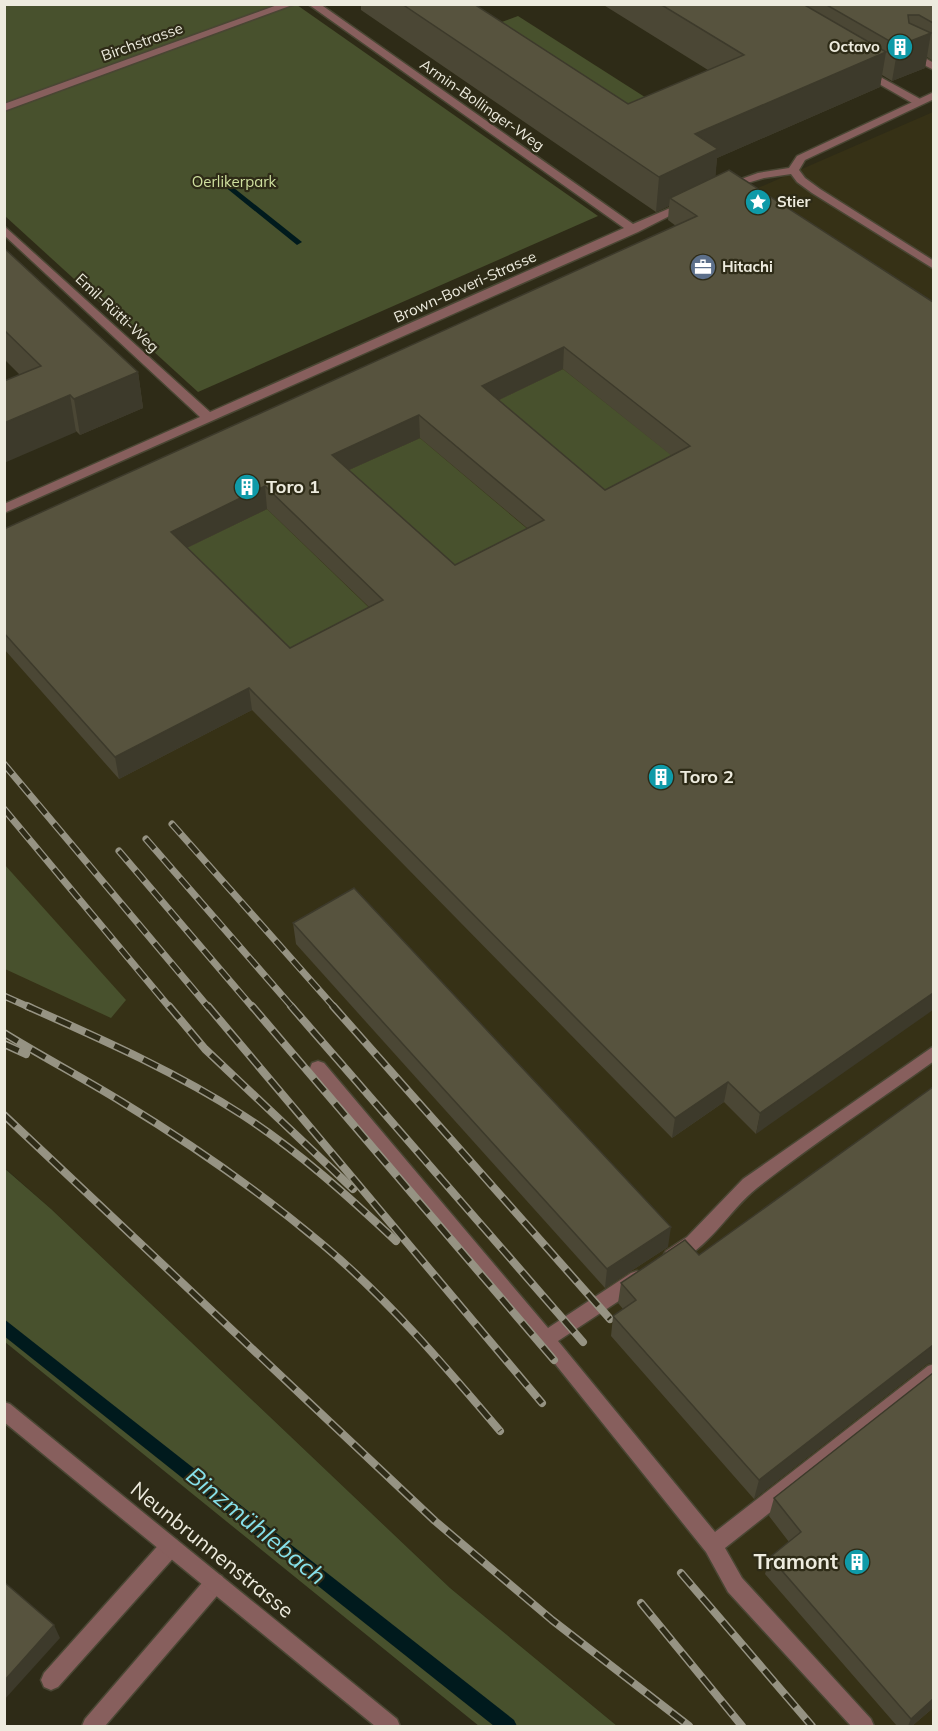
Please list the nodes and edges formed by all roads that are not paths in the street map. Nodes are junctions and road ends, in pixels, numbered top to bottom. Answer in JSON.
{"nodes":[{"id":1,"x":290,"y":4,"type":"edge"},
{"id":2,"x":313,"y":4,"type":"edge"},
{"id":3,"x":908,"y":53,"type":"edge"},
{"id":4,"x":858,"y":68,"type":"edge"},
{"id":5,"x":933,"y":68,"type":"edge"},
{"id":6,"x":933,"y":95,"type":"edge"},
{"id":7,"x":918,"y":102,"type":"junction"},
{"id":8,"x":4,"y":108,"type":"edge"},
{"id":9,"x":794,"y":170,"type":"junction"},
{"id":10,"x":713,"y":192,"type":"edge"},
{"id":11,"x":693,"y":201,"type":"edge"},
{"id":12,"x":4,"y":229,"type":"edge"},
{"id":13,"x":634,"y":230,"type":"junction"},
{"id":14,"x":933,"y":266,"type":"edge"},
{"id":15,"x":209,"y":418,"type":"junction"},
{"id":16,"x":4,"y":509,"type":"edge"},
{"id":17,"x":933,"y":1052,"type":"edge"},
{"id":18,"x":318,"y":1068,"type":"dead end"},
{"id":19,"x":546,"y":1339,"type":"junction"},
{"id":20,"x":933,"y":1372,"type":"edge"},
{"id":21,"x":4,"y":1410,"type":"edge"},
{"id":22,"x":713,"y":1545,"type":"junction"},
{"id":23,"x":170,"y":1547,"type":"junction"},
{"id":24,"x":215,"y":1583,"type":"junction"},
{"id":25,"x":51,"y":1680,"type":"dead end"},
{"id":26,"x":92,"y":1726,"type":"edge"},
{"id":27,"x":390,"y":1726,"type":"edge"},
{"id":28,"x":864,"y":1726,"type":"edge"}],
"edges":[{"from":1,"to":8,"type":"street","name":"Birchstrasse"},
{"from":2,"to":13,"type":"street","name":"Armin-Bollinger-Weg"},
{"from":3,"to":5,"type":"street"},
{"from":4,"to":7,"type":"street"},
{"from":6,"to":7,"type":"street"},
{"from":7,"to":9,"type":"street"},
{"from":9,"to":10,"type":"street"},
{"from":9,"to":14,"type":"street"},
{"from":11,"to":13,"type":"street","name":"Brown-Boveri-Strasse"},
{"from":12,"to":15,"type":"street","name":"Emil-Rütti-Weg"},
{"from":13,"to":15,"type":"street","name":"Brown-Boveri-Strasse"},
{"from":15,"to":16,"type":"street","name":"Brown-Boveri-Strasse"},
{"from":17,"to":19,"type":"street"},
{"from":18,"to":19,"type":"street"},
{"from":19,"to":22,"type":"street"},
{"from":20,"to":22,"type":"street"},
{"from":21,"to":23,"type":"street","name":"Neunbrunnenstrasse"},
{"from":22,"to":28,"type":"street"},
{"from":23,"to":24,"type":"street","name":"Neunbrunnenstrasse"},
{"from":23,"to":25,"type":"street"},
{"from":24,"to":26,"type":"street"},
{"from":24,"to":27,"type":"street","name":"Neunbrunnenstrasse"}]}
